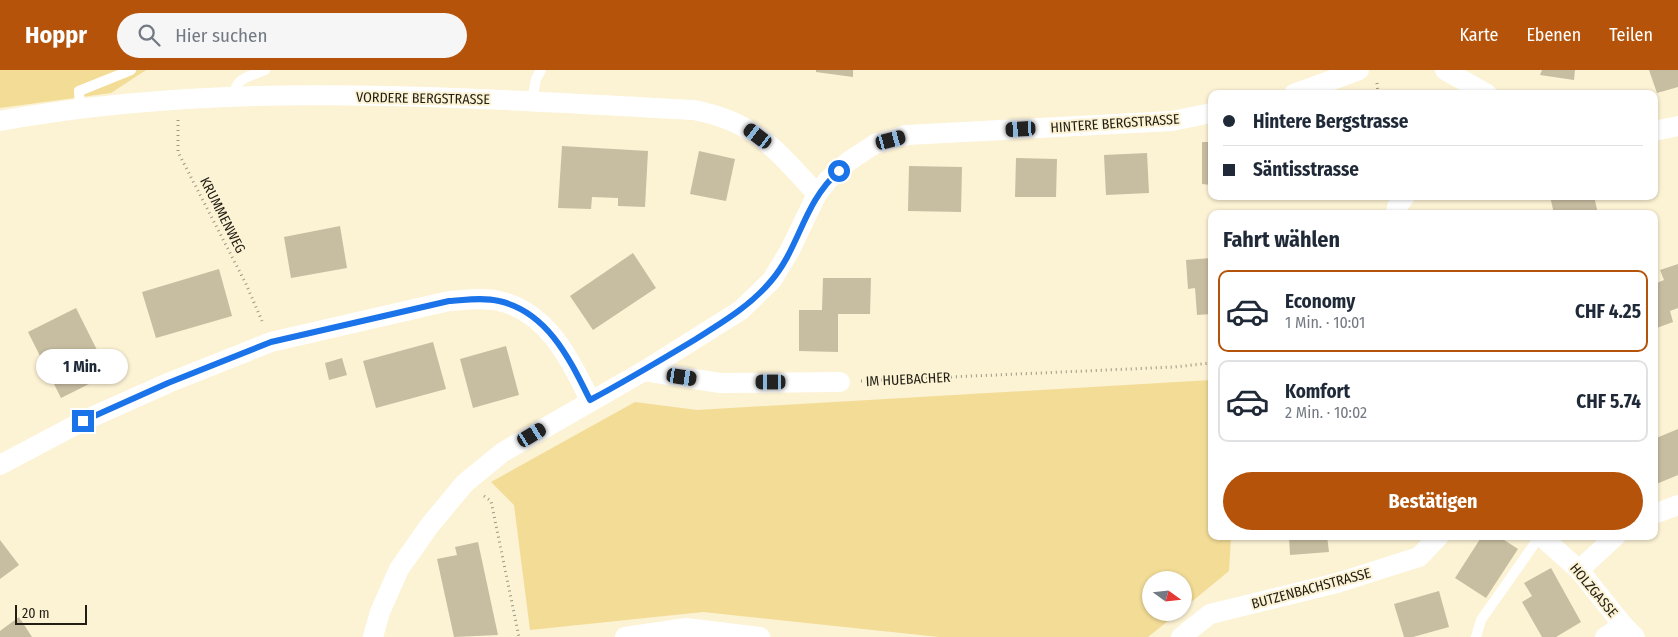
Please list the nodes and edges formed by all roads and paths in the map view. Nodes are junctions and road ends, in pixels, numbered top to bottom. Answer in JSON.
{"nodes":[{"id":1,"x":131,"y":70,"type":"edge"},
{"id":2,"x":265,"y":70,"type":"edge"},
{"id":3,"x":541,"y":70,"type":"edge"},
{"id":4,"x":1358,"y":70,"type":"edge"},
{"id":5,"x":1445,"y":70,"type":"edge"},
{"id":6,"x":1305,"y":90,"type":"edge"},
{"id":7,"x":1480,"y":90,"type":"edge"},
{"id":8,"x":233,"y":97,"type":"junction"},
{"id":9,"x":189,"y":98,"type":"junction"},
{"id":10,"x":532,"y":101,"type":"junction"},
{"id":11,"x":80,"y":108,"type":"junction"},
{"id":12,"x":1208,"y":114,"type":"edge"},
{"id":13,"x":0,"y":121,"type":"edge"},
{"id":14,"x":1678,"y":126,"type":"edge"},
{"id":15,"x":1658,"y":130,"type":"edge"},
{"id":16,"x":817,"y":194,"type":"junction"},
{"id":17,"x":271,"y":342,"type":"junction"},
{"id":18,"x":1208,"y":362,"type":"edge"},
{"id":19,"x":644,"y":370,"type":"junction"},
{"id":20,"x":840,"y":382,"type":"joint"},
{"id":21,"x":590,"y":400,"type":"junction"},
{"id":22,"x":0,"y":465,"type":"edge"},
{"id":23,"x":465,"y":483,"type":"junction"},
{"id":24,"x":1678,"y":505,"type":"edge"},
{"id":25,"x":1658,"y":512,"type":"edge"},
{"id":26,"x":1435,"y":540,"type":"edge"},
{"id":27,"x":1538,"y":540,"type":"edge"},
{"id":28,"x":1545,"y":540,"type":"edge"},
{"id":29,"x":1612,"y":540,"type":"edge"},
{"id":30,"x":1579,"y":570,"type":"junction"},
{"id":31,"x":1629,"y":631,"type":"edge"},
{"id":32,"x":373,"y":637,"type":"edge"},
{"id":33,"x":520,"y":637,"type":"edge"},
{"id":34,"x":625,"y":637,"type":"edge"},
{"id":35,"x":760,"y":637,"type":"edge"},
{"id":36,"x":1181,"y":637,"type":"edge"},
{"id":37,"x":1476,"y":637,"type":"edge"},
{"id":38,"x":1605,"y":637,"type":"edge"}],
"edges":[{"from":1,"to":11,"type":"lane"},
{"from":2,"to":8,"type":"lane"},
{"from":3,"to":10,"type":"lane"},
{"from":4,"to":6,"type":"street"},
{"from":5,"to":7,"type":"street"},
{"from":8,"to":9,"type":"street","name":"VORDERE BERGSTRASSE"},
{"from":8,"to":10,"type":"street","name":"VORDERE BERGSTRASSE"},
{"from":9,"to":11,"type":"street","name":"VORDERE BERGSTRASSE"},
{"from":9,"to":17,"type":"path","name":"KRUMMENWEG"},
{"from":10,"to":16,"type":"street","name":"VORDERE BERGSTRASSE"},
{"from":11,"to":13,"type":"street","name":"VORDERE BERGSTRASSE"},
{"from":12,"to":16,"type":"street","name":"HINTERE BERGSTRASSE"},
{"from":14,"to":15,"type":"street"},
{"from":16,"to":19,"type":"street","name":"HINTERE BERGSTRASSE"},
{"from":17,"to":21,"type":"street"},
{"from":17,"to":22,"type":"street"},
{"from":18,"to":20,"type":"path","name":"IM HUEBACHER"},
{"from":19,"to":20,"type":"street"},
{"from":19,"to":21,"type":"street","name":"HINTERE BERGSTRASSE"},
{"from":21,"to":23,"type":"street","name":"HINTERE BERGSTRASSE"},
{"from":23,"to":32,"type":"street","name":"HINTERE BERGSTRASSE"},
{"from":23,"to":33,"type":"path"},
{"from":24,"to":25,"type":"street"},
{"from":26,"to":36,"type":"street","name":"BUTZENBACHSTRASSE"},
{"from":27,"to":37,"type":"lane"},
{"from":28,"to":30,"type":"street","name":"HOLZGASSE"},
{"from":29,"to":30,"type":"street"},
{"from":30,"to":31,"type":"street","name":"HOLZGASSE"},
{"from":31,"to":38,"type":"street"},
{"from":34,"to":35,"type":"street"}]}
